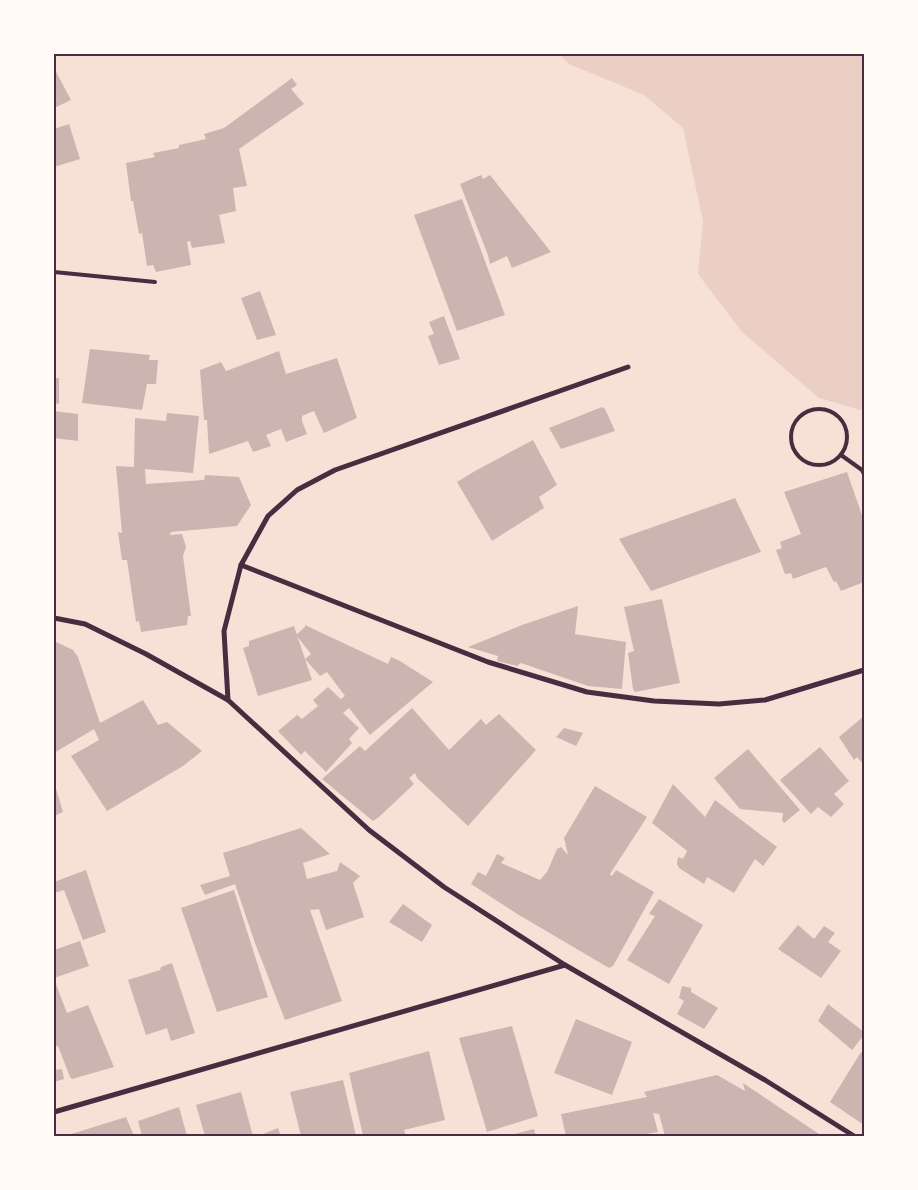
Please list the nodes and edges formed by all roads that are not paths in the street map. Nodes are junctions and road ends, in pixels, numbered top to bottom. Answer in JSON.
{"nodes":[{"id":1,"x":54,"y":272,"type":"edge"},
{"id":2,"x":155,"y":282,"type":"dead end"},
{"id":3,"x":628,"y":367,"type":"dead end"},
{"id":4,"x":841,"y":455,"type":"junction"},
{"id":5,"x":864,"y":474,"type":"edge"},
{"id":6,"x":241,"y":565,"type":"junction"},
{"id":7,"x":54,"y":618,"type":"edge"},
{"id":8,"x":864,"y":670,"type":"edge"},
{"id":9,"x":228,"y":700,"type":"junction"},
{"id":10,"x":565,"y":965,"type":"junction"},
{"id":11,"x":54,"y":1112,"type":"edge"},
{"id":12,"x":854,"y":1136,"type":"edge"}],
"edges":[{"from":1,"to":2,"type":"lane"},
{"from":3,"to":6,"type":"street"},
{"from":4,"to":4,"type":"lane"},
{"from":4,"to":5,"type":"lane"},
{"from":6,"to":8,"type":"street"},
{"from":6,"to":9,"type":"street"},
{"from":7,"to":9,"type":"street"},
{"from":9,"to":10,"type":"street"},
{"from":10,"to":11,"type":"street"},
{"from":10,"to":12,"type":"street"}]}
